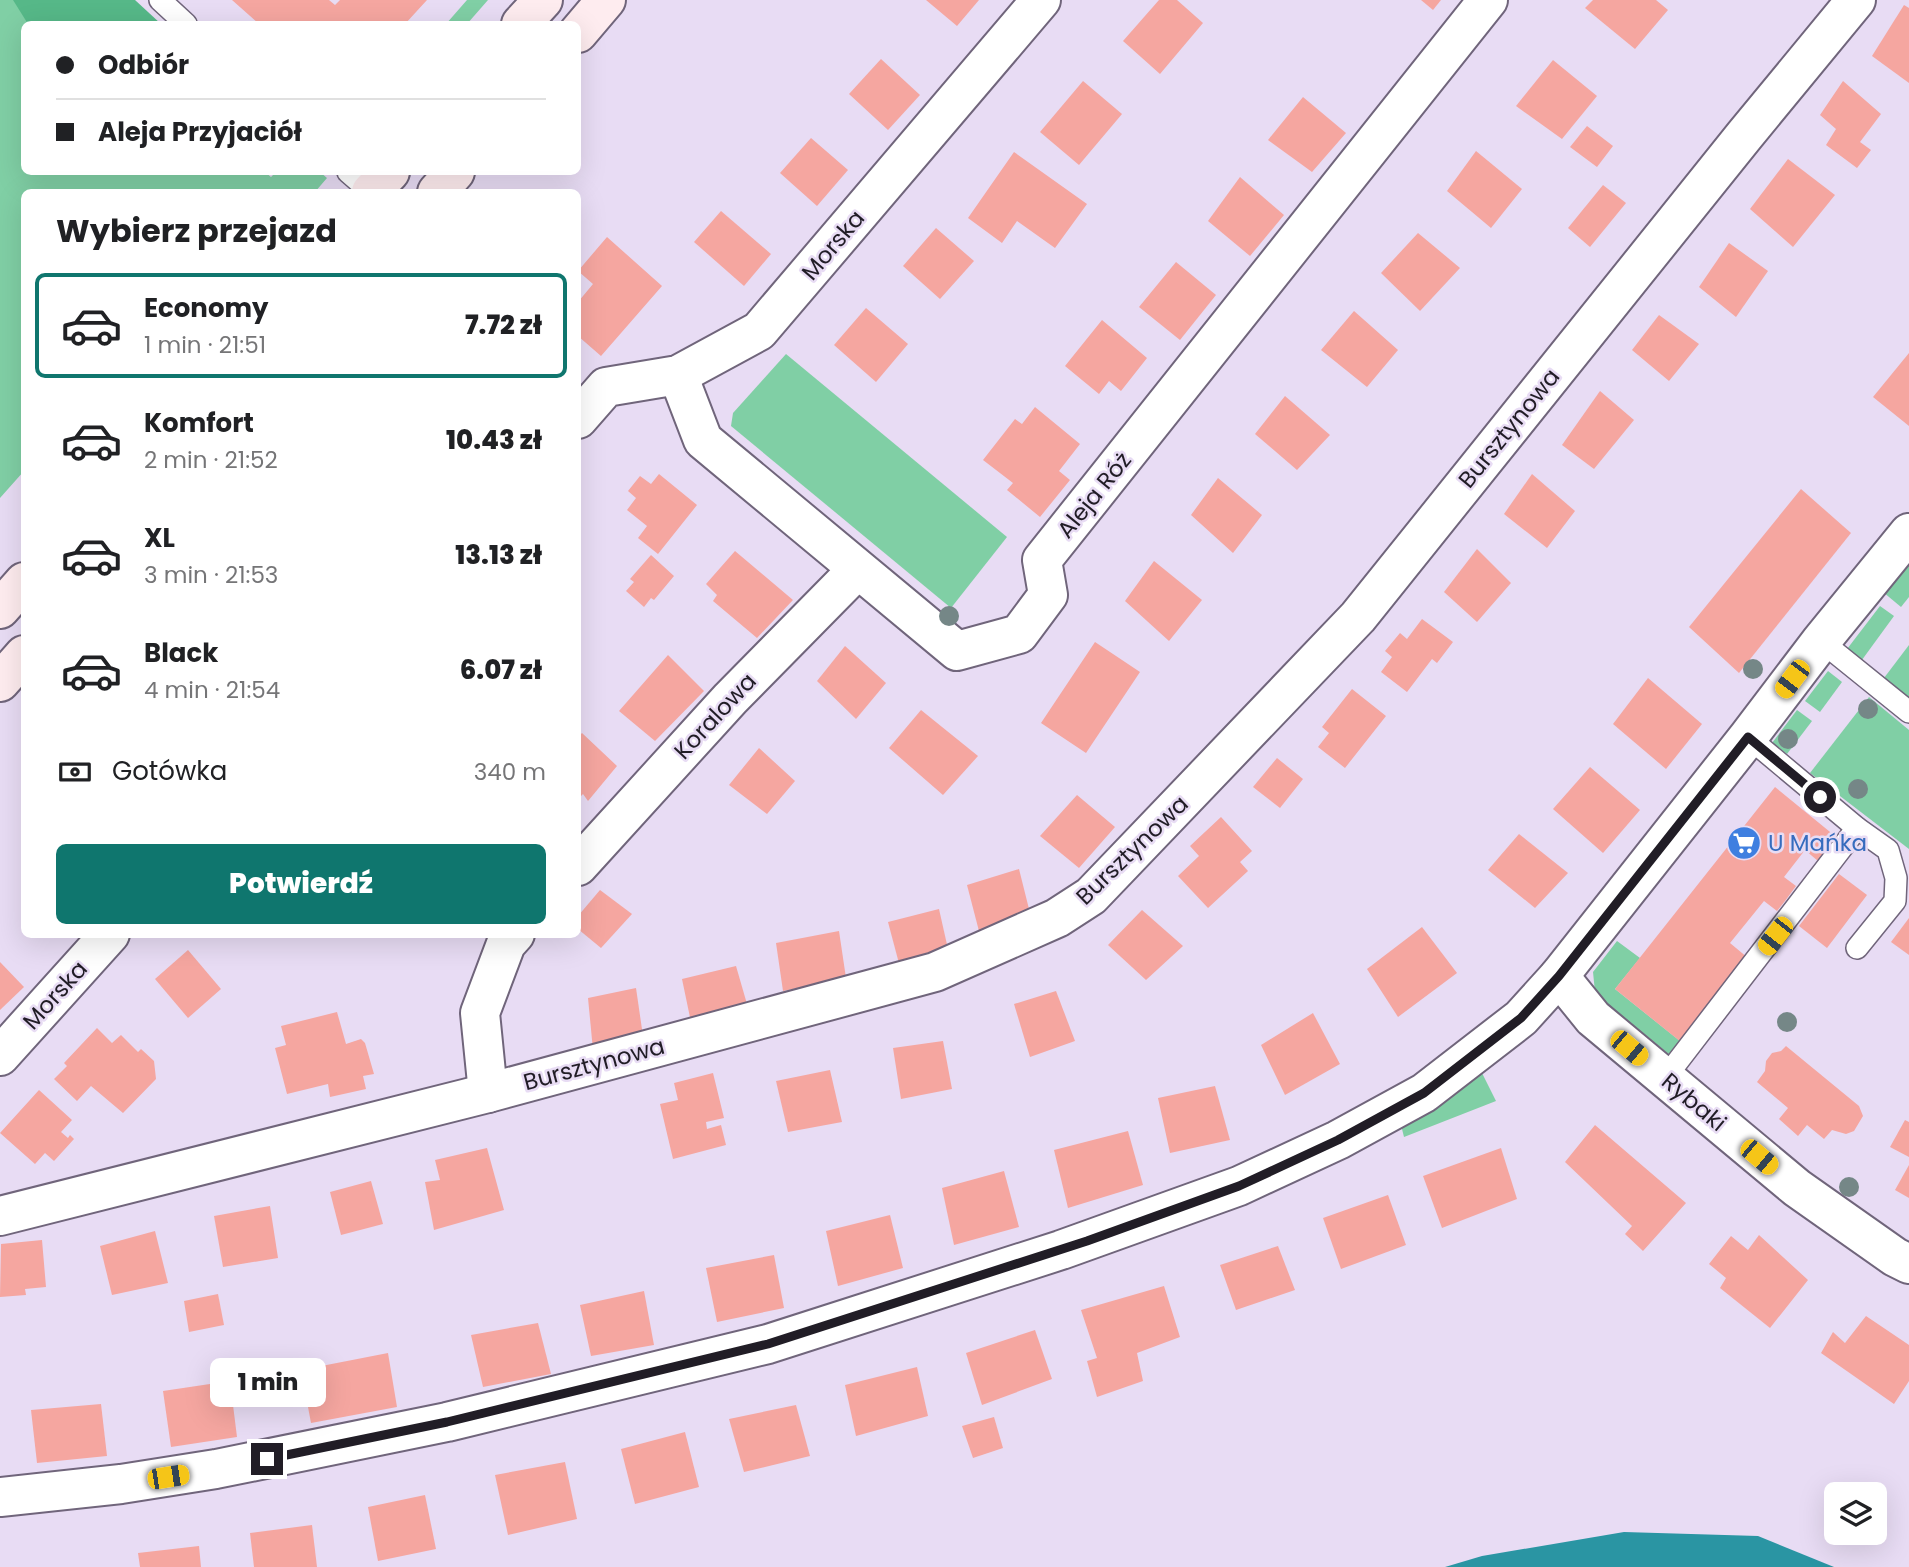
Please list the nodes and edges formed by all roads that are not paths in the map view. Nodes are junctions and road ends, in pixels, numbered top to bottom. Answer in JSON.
{"nodes":[{"id":1,"x":160,"y":0,"type":"edge"},
{"id":2,"x":543,"y":0,"type":"edge"},
{"id":3,"x":606,"y":0,"type":"edge"},
{"id":4,"x":1041,"y":0,"type":"edge"},
{"id":5,"x":1488,"y":0,"type":"edge"},
{"id":6,"x":1856,"y":0,"type":"edge"},
{"id":7,"x":184,"y":21,"type":"edge"},
{"id":8,"x":524,"y":21,"type":"edge"},
{"id":9,"x":581,"y":29,"type":"edge"},
{"id":10,"x":351,"y":175,"type":"edge"},
{"id":11,"x":387,"y":175,"type":"edge"},
{"id":12,"x":452,"y":175,"type":"edge"},
{"id":13,"x":368,"y":189,"type":"edge"},
{"id":14,"x":374,"y":189,"type":"edge"},
{"id":15,"x":440,"y":189,"type":"edge"},
{"id":16,"x":678,"y":375,"type":"junction"},
{"id":17,"x":581,"y":416,"type":"edge"},
{"id":18,"x":1909,"y":533,"type":"edge"},
{"id":19,"x":858,"y":570,"type":"junction"},
{"id":20,"x":21,"y":585,"type":"edge"},
{"id":21,"x":0,"y":609,"type":"edge"},
{"id":22,"x":1821,"y":641,"type":"junction"},
{"id":23,"x":21,"y":658,"type":"edge"},
{"id":24,"x":0,"y":682,"type":"edge"},
{"id":25,"x":1909,"y":712,"type":"edge"},
{"id":26,"x":1748,"y":737,"type":"junction"},
{"id":27,"x":1857,"y":828,"type":"junction"},
{"id":28,"x":1888,"y":850,"type":"junction"},
{"id":29,"x":581,"y":863,"type":"edge"},
{"id":30,"x":1909,"y":866,"type":"edge"},
{"id":31,"x":106,"y":938,"type":"edge"},
{"id":32,"x":511,"y":938,"type":"edge"},
{"id":33,"x":1857,"y":948,"type":"dead end"},
{"id":34,"x":1559,"y":976,"type":"junction"},
{"id":35,"x":0,"y":1056,"type":"edge"},
{"id":36,"x":1665,"y":1078,"type":"junction"},
{"id":37,"x":488,"y":1093,"type":"junction"},
{"id":38,"x":0,"y":1216,"type":"edge"},
{"id":39,"x":1909,"y":1264,"type":"edge"},
{"id":40,"x":0,"y":1497,"type":"edge"}],
"edges":[{"from":1,"to":7,"type":"lane"},
{"from":2,"to":8,"type":"main road"},
{"from":3,"to":9,"type":"main road"},
{"from":4,"to":16,"type":"street","name":"Morska"},
{"from":5,"to":19,"type":"street","name":"Aleja Róż"},
{"from":6,"to":37,"type":"street","name":"Bursztynowa"},
{"from":10,"to":13,"type":"lane"},
{"from":11,"to":14,"type":"main road"},
{"from":12,"to":15,"type":"main road"},
{"from":16,"to":17,"type":"street","name":"Morska"},
{"from":16,"to":19,"type":"street","name":"Aleja Róż"},
{"from":18,"to":22,"type":"street"},
{"from":19,"to":29,"type":"street","name":"Koralowa"},
{"from":20,"to":21,"type":"main road"},
{"from":22,"to":25,"type":"lane"},
{"from":22,"to":26,"type":"street"},
{"from":23,"to":24,"type":"main road"},
{"from":26,"to":27,"type":"lane"},
{"from":26,"to":34,"type":"street"},
{"from":27,"to":28,"type":"lane"},
{"from":27,"to":36,"type":"lane"},
{"from":28,"to":30,"type":"lane"},
{"from":28,"to":33,"type":"lane"},
{"from":31,"to":35,"type":"street","name":"Morska"},
{"from":32,"to":37,"type":"street"},
{"from":34,"to":36,"type":"street","name":"Rybaki"},
{"from":34,"to":40,"type":"street"},
{"from":36,"to":39,"type":"street","name":"Rybaki"},
{"from":37,"to":38,"type":"street","name":"Bursztynowa"}]}
